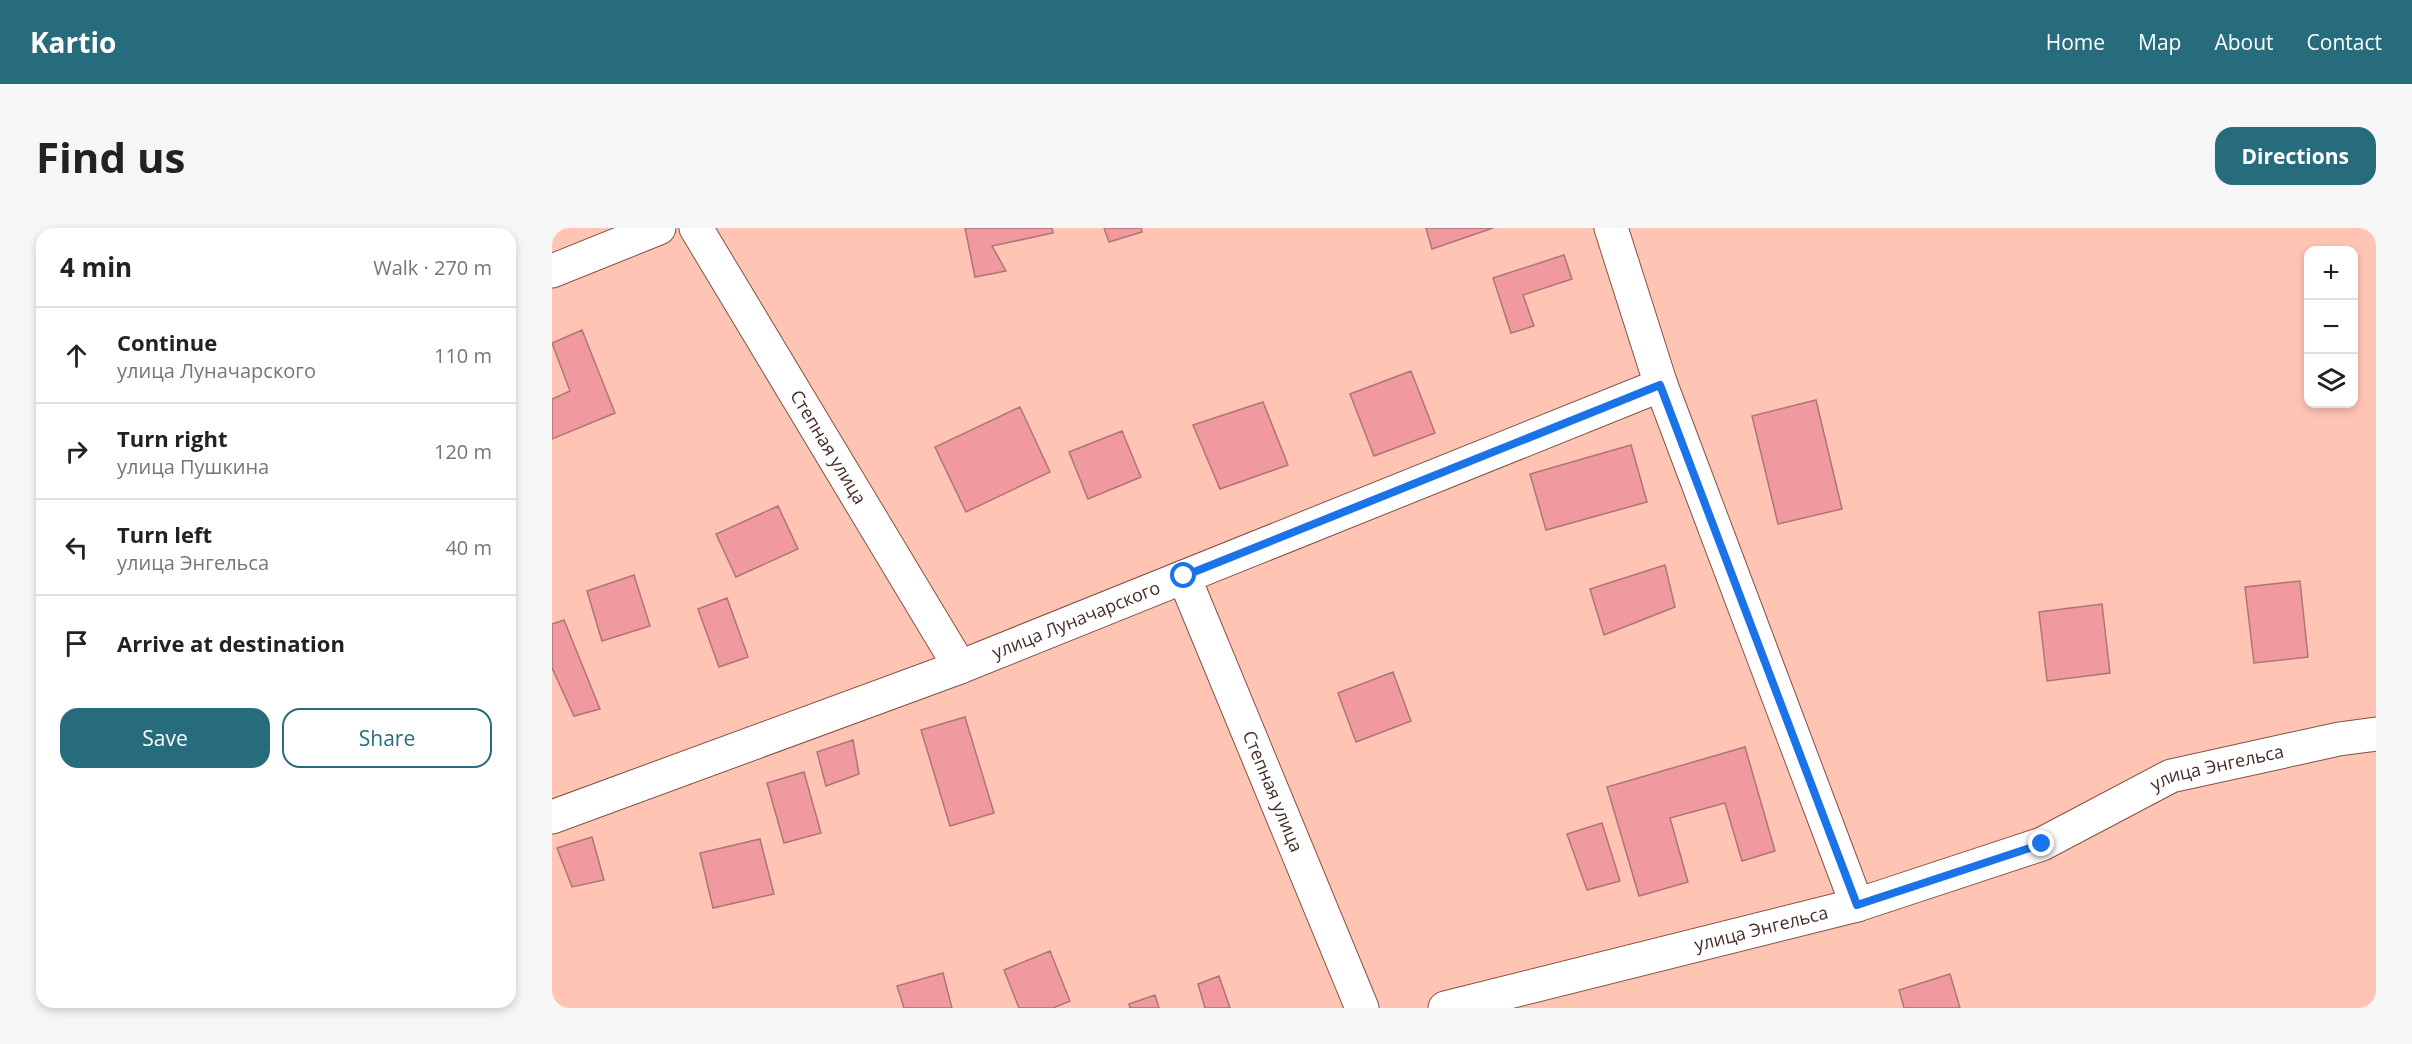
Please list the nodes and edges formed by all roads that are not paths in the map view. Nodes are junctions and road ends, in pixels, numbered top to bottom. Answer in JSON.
{"nodes":[{"id":1,"x":659,"y":228,"type":"edge"},
{"id":2,"x":696,"y":228,"type":"edge"},
{"id":3,"x":1611,"y":228,"type":"edge"},
{"id":4,"x":607,"y":238,"type":"edge"},
{"id":5,"x":552,"y":271,"type":"edge"},
{"id":6,"x":1660,"y":385,"type":"junction"},
{"id":7,"x":1184,"y":576,"type":"junction"},
{"id":8,"x":960,"y":667,"type":"junction"},
{"id":9,"x":2376,"y":734,"type":"edge"},
{"id":10,"x":552,"y":817,"type":"edge"},
{"id":11,"x":1857,"y":905,"type":"junction"},
{"id":12,"x":1362,"y":1008,"type":"edge"},
{"id":13,"x":1444,"y":1008,"type":"edge"}],
"edges":[{"from":1,"to":4,"type":"street"},
{"from":2,"to":8,"type":"street","name":"Степная улица"},
{"from":3,"to":6,"type":"street"},
{"from":4,"to":5,"type":"street"},
{"from":6,"to":7,"type":"street","name":"улица Луначарского"},
{"from":6,"to":11,"type":"street"},
{"from":7,"to":8,"type":"street","name":"улица Луначарского"},
{"from":7,"to":12,"type":"street","name":"Степная улица"},
{"from":8,"to":10,"type":"street","name":"улица Луначарского"},
{"from":9,"to":11,"type":"street","name":"улица Энгельса"},
{"from":11,"to":13,"type":"street","name":"улица Энгельса"}]}
